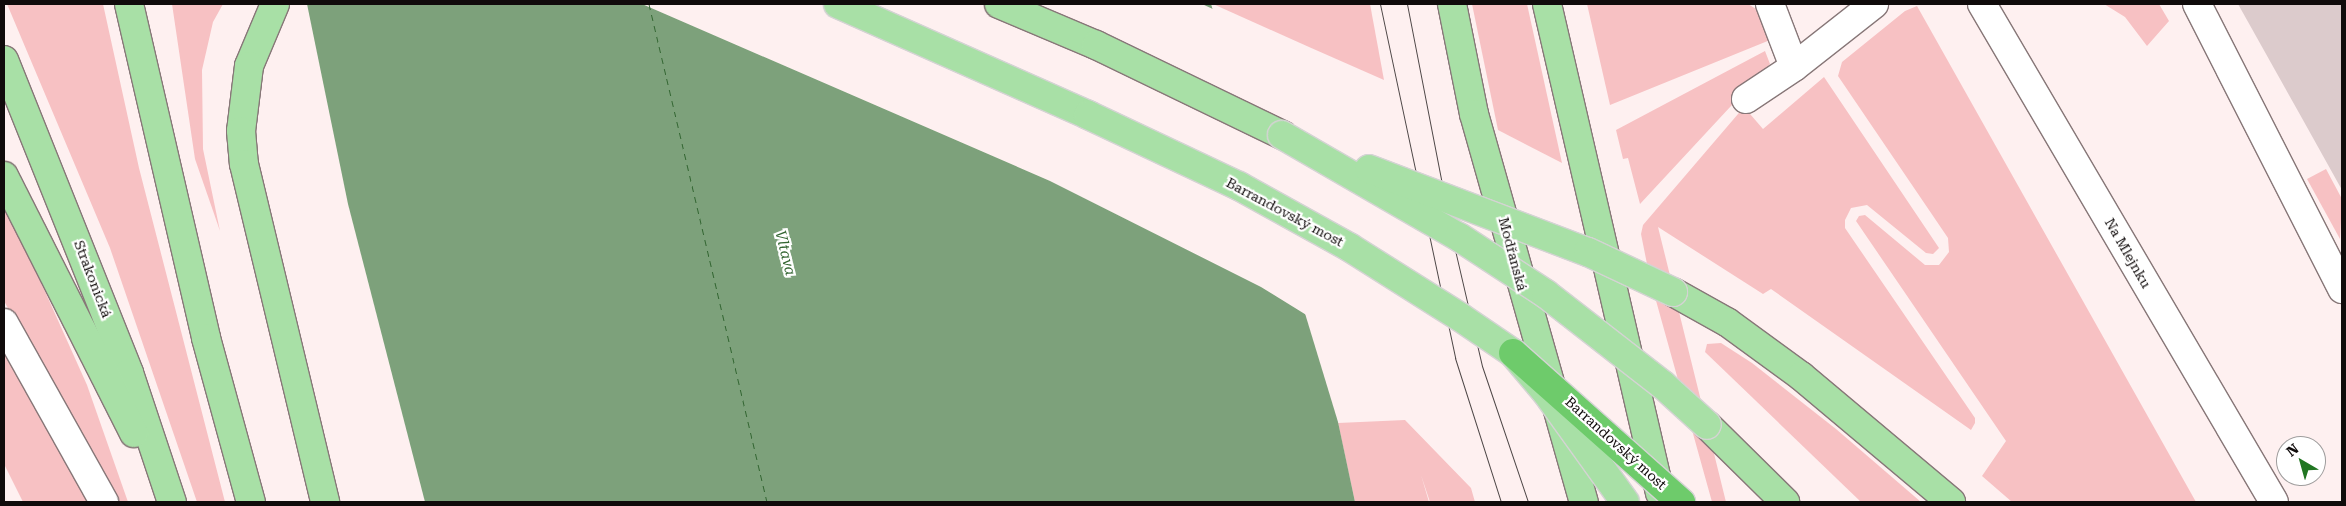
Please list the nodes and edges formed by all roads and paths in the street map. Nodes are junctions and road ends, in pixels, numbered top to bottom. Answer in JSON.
{"nodes":[{"id":1,"x":129,"y":4,"type":"edge"},
{"id":2,"x":275,"y":4,"type":"edge"},
{"id":3,"x":838,"y":4,"type":"edge"},
{"id":4,"x":999,"y":4,"type":"edge"},
{"id":5,"x":1452,"y":4,"type":"edge"},
{"id":6,"x":1547,"y":4,"type":"edge"},
{"id":7,"x":1770,"y":4,"type":"edge"},
{"id":8,"x":1874,"y":4,"type":"edge"},
{"id":9,"x":1982,"y":4,"type":"edge"},
{"id":10,"x":2197,"y":4,"type":"edge"},
{"id":11,"x":4,"y":60,"type":"edge"},
{"id":12,"x":1794,"y":67,"type":"junction"},
{"id":13,"x":1746,"y":99,"type":"dead end"},
{"id":14,"x":1282,"y":135,"type":"junction"},
{"id":15,"x":4,"y":176,"type":"edge"},
{"id":16,"x":2342,"y":289,"type":"edge"},
{"id":17,"x":4,"y":323,"type":"edge"},
{"id":18,"x":1512,"y":353,"type":"junction"},
{"id":19,"x":104,"y":502,"type":"edge"},
{"id":20,"x":170,"y":502,"type":"edge"},
{"id":21,"x":251,"y":502,"type":"edge"},
{"id":22,"x":325,"y":502,"type":"edge"},
{"id":23,"x":1584,"y":502,"type":"edge"},
{"id":24,"x":1625,"y":502,"type":"edge"},
{"id":25,"x":1662,"y":502,"type":"edge"},
{"id":26,"x":1681,"y":502,"type":"edge"},
{"id":27,"x":1785,"y":502,"type":"edge"},
{"id":28,"x":1951,"y":502,"type":"edge"},
{"id":29,"x":2274,"y":502,"type":"edge"}],
"edges":[{"from":1,"to":21,"type":"main road"},
{"from":2,"to":22,"type":"main road"},
{"from":3,"to":18,"type":"main road","name":"Barrandovský most","bridge":true},
{"from":4,"to":14,"type":"main road"},
{"from":5,"to":23,"type":"main road","name":"Modřanská"},
{"from":6,"to":25,"type":"main road"},
{"from":7,"to":12,"type":"street"},
{"from":8,"to":12,"type":"street"},
{"from":9,"to":29,"type":"street","name":"Na Mlejnku"},
{"from":10,"to":16,"type":"street"},
{"from":11,"to":20,"type":"main road","name":"Strakonická"},
{"from":12,"to":13,"type":"street"},
{"from":14,"to":27,"type":"main road","bridge":true},
{"from":14,"to":28,"type":"main road","bridge":true},
{"from":15,"to":20,"type":"main road"},
{"from":17,"to":19,"type":"street"},
{"from":18,"to":24,"type":"main road","bridge":true},
{"from":18,"to":26,"type":"highway","name":"Barrandovský most","bridge":true}]}
